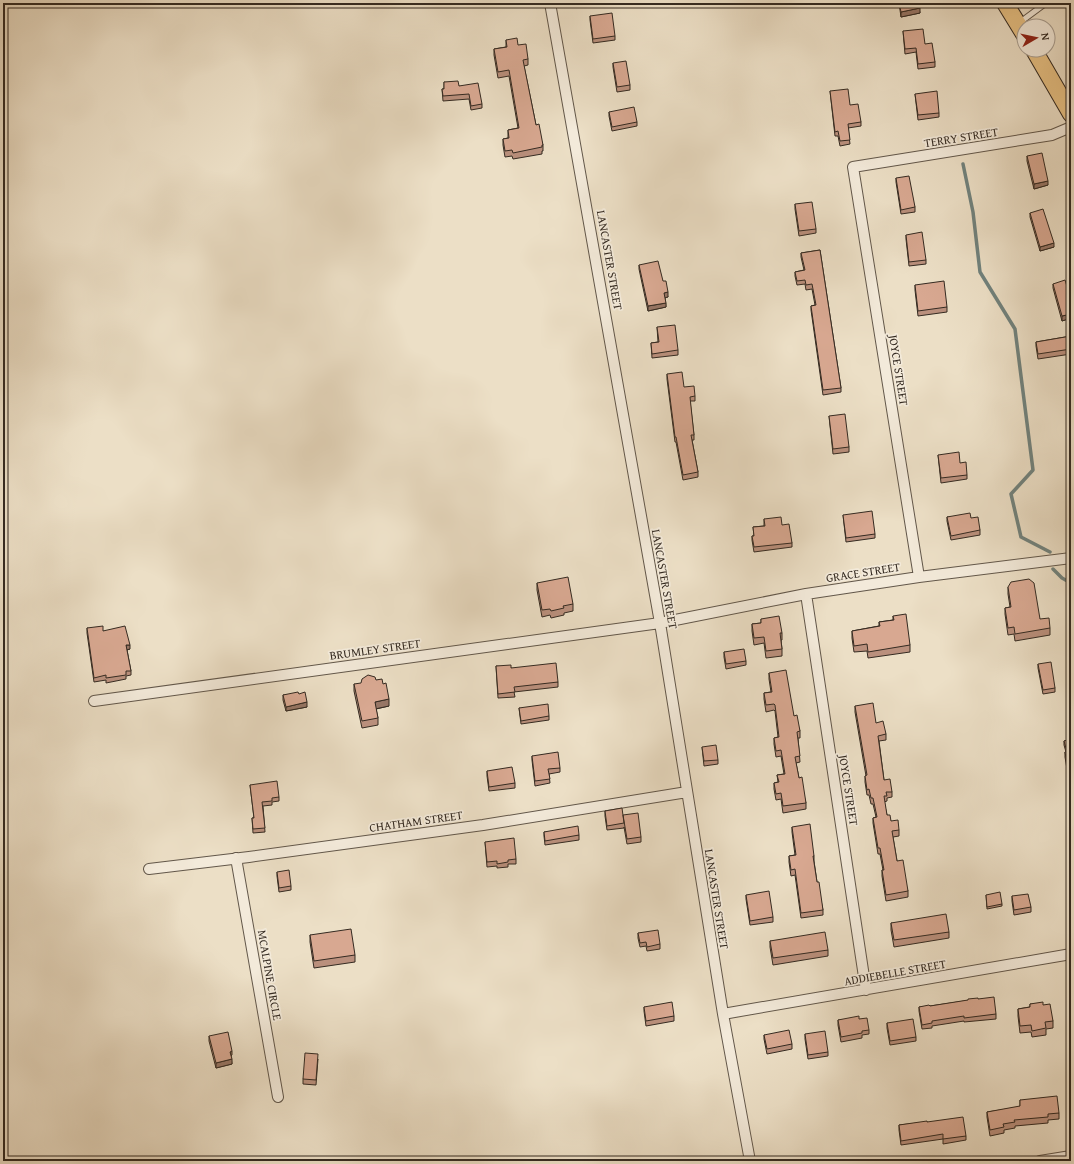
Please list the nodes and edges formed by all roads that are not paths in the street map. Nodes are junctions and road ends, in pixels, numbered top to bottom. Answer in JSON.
{"nodes":[{"id":1,"x":550,"y":3,"type":"edge"},
{"id":2,"x":1005,"y":3,"type":"edge"},
{"id":3,"x":1046,"y":3,"type":"edge"},
{"id":4,"x":1032,"y":18,"type":"edge"},
{"id":5,"x":1016,"y":21,"type":"edge"},
{"id":6,"x":1039,"y":58,"type":"edge"},
{"id":7,"x":1071,"y":114,"type":"edge"},
{"id":8,"x":1071,"y":127,"type":"edge"},
{"id":9,"x":853,"y":167,"type":"joint"},
{"id":10,"x":1071,"y":558,"type":"edge"},
{"id":11,"x":919,"y":577,"type":"junction"},
{"id":12,"x":806,"y":594,"type":"junction"},
{"id":13,"x":660,"y":623,"type":"junction"},
{"id":14,"x":94,"y":701,"type":"dead end"},
{"id":15,"x":686,"y":792,"type":"junction"},
{"id":16,"x":236,"y":858,"type":"junction"},
{"id":17,"x":149,"y":869,"type":"dead end"},
{"id":18,"x":1071,"y":954,"type":"edge"},
{"id":19,"x":866,"y":990,"type":"junction"},
{"id":20,"x":722,"y":1014,"type":"junction"},
{"id":21,"x":278,"y":1096,"type":"dead end"},
{"id":22,"x":1071,"y":1156,"type":"edge"},
{"id":23,"x":750,"y":1161,"type":"edge"},
{"id":24,"x":1040,"y":1161,"type":"edge"}],
"edges":[{"from":1,"to":13,"type":"street","name":"LANCASTER STREET"},
{"from":2,"to":5,"type":"main road"},
{"from":3,"to":4,"type":"lane"},
{"from":6,"to":7,"type":"main road"},
{"from":8,"to":9,"type":"street","name":"TERRY STREET"},
{"from":9,"to":11,"type":"street","name":"JOYCE STREET"},
{"from":10,"to":11,"type":"street","name":"GRACE STREET"},
{"from":11,"to":12,"type":"street","name":"GRACE STREET"},
{"from":12,"to":13,"type":"street","name":"GRACE STREET"},
{"from":12,"to":19,"type":"street","name":"JOYCE STREET"},
{"from":13,"to":14,"type":"street","name":"BRUMLEY STREET"},
{"from":13,"to":15,"type":"street","name":"LANCASTER STREET"},
{"from":15,"to":16,"type":"street","name":"CHATHAM STREET"},
{"from":15,"to":20,"type":"street","name":"LANCASTER STREET"},
{"from":16,"to":17,"type":"street","name":"CHATHAM STREET"},
{"from":16,"to":21,"type":"street","name":"MCALPINE CIRCLE"},
{"from":18,"to":19,"type":"street","name":"ADDIEBELLE STREET"},
{"from":19,"to":20,"type":"street","name":"ADDIEBELLE STREET"},
{"from":20,"to":23,"type":"street","name":"LANCASTER STREET"},
{"from":22,"to":24,"type":"street"}]}
